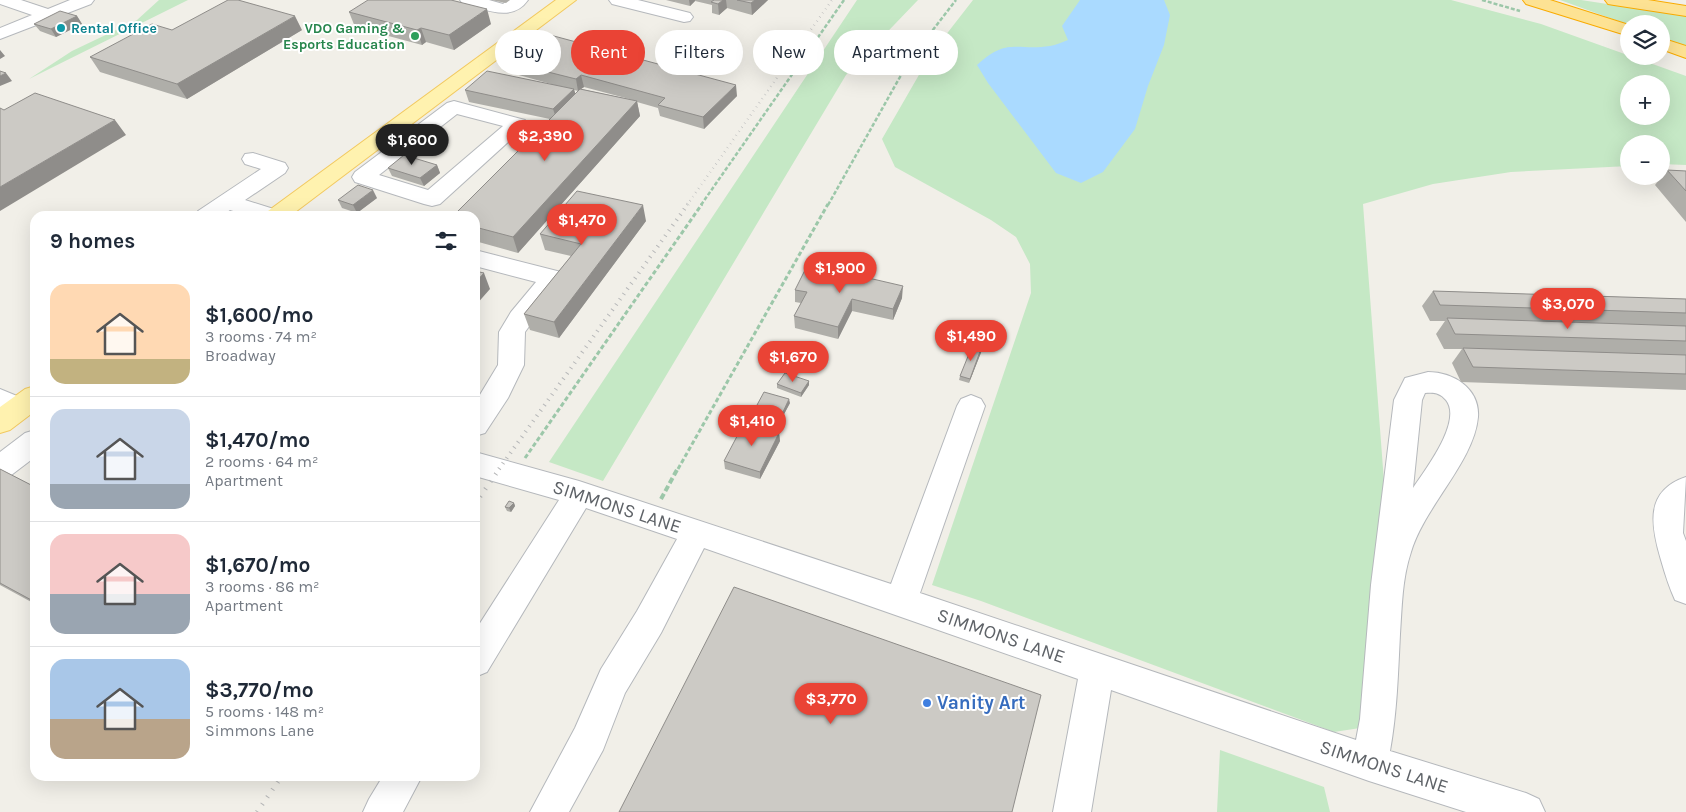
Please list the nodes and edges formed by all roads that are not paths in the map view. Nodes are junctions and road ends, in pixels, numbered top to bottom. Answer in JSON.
{"nodes":[{"id":1,"x":4,"y":0,"type":"edge"},
{"id":2,"x":85,"y":0,"type":"edge"},
{"id":3,"x":469,"y":0,"type":"edge"},
{"id":4,"x":482,"y":0,"type":"edge"},
{"id":5,"x":567,"y":0,"type":"edge"},
{"id":6,"x":618,"y":0,"type":"edge"},
{"id":7,"x":1532,"y":0,"type":"edge"},
{"id":8,"x":1614,"y":0,"type":"edge"},
{"id":9,"x":1648,"y":0,"type":"edge"},
{"id":10,"x":514,"y":4,"type":"edge"},
{"id":11,"x":1686,"y":6,"type":"edge"},
{"id":12,"x":1686,"y":11,"type":"edge"},
{"id":13,"x":49,"y":15,"type":"junction"},
{"id":14,"x":684,"y":17,"type":"dead end"},
{"id":15,"x":1620,"y":28,"type":"edge"},
{"id":16,"x":0,"y":34,"type":"edge"},
{"id":17,"x":1670,"y":46,"type":"edge"},
{"id":18,"x":1686,"y":52,"type":"edge"},
{"id":19,"x":400,"y":123,"type":"junction"},
{"id":20,"x":424,"y":130,"type":"junction"},
{"id":21,"x":253,"y":159,"type":"dead end"},
{"id":22,"x":228,"y":202,"type":"junction"},
{"id":23,"x":214,"y":211,"type":"edge"},
{"id":24,"x":258,"y":211,"type":"edge"},
{"id":25,"x":281,"y":211,"type":"edge"},
{"id":26,"x":480,"y":259,"type":"edge"},
{"id":27,"x":971,"y":406,"type":"dead end"},
{"id":28,"x":480,"y":418,"type":"edge"},
{"id":29,"x":30,"y":445,"type":"edge"},
{"id":30,"x":480,"y":467,"type":"edge"},
{"id":31,"x":0,"y":468,"type":"edge"},
{"id":32,"x":1686,"y":489,"type":"edge"},
{"id":33,"x":579,"y":493,"type":"junction"},
{"id":34,"x":696,"y":532,"type":"junction"},
{"id":35,"x":1677,"y":535,"type":"edge"},
{"id":36,"x":1387,"y":586,"type":"junction"},
{"id":37,"x":1686,"y":590,"type":"edge"},
{"id":38,"x":901,"y":601,"type":"junction"},
{"id":39,"x":480,"y":654,"type":"edge"},
{"id":40,"x":1097,"y":669,"type":"junction"},
{"id":41,"x":1369,"y":763,"type":"junction"},
{"id":42,"x":401,"y":781,"type":"edge"},
{"id":43,"x":382,"y":812,"type":"edge"},
{"id":44,"x":549,"y":812,"type":"edge"},
{"id":45,"x":1072,"y":812,"type":"edge"},
{"id":46,"x":1526,"y":812,"type":"edge"}],
"edges":[{"from":1,"to":13,"type":"street"},
{"from":2,"to":13,"type":"street"},
{"from":3,"to":10,"type":"street"},
{"from":4,"to":10,"type":"street"},
{"from":5,"to":19,"type":"main road"},
{"from":6,"to":14,"type":"street"},
{"from":7,"to":15,"type":"highway"},
{"from":8,"to":12,"type":"highway"},
{"from":9,"to":11,"type":"highway"},
{"from":13,"to":16,"type":"street"},
{"from":17,"to":18,"type":"highway"},
{"from":19,"to":20,"type":"street"},
{"from":19,"to":25,"type":"main road"},
{"from":20,"to":20,"type":"street"},
{"from":21,"to":22,"type":"street"},
{"from":22,"to":23,"type":"street"},
{"from":22,"to":24,"type":"street"},
{"from":26,"to":28,"type":"street"},
{"from":27,"to":38,"type":"street"},
{"from":29,"to":31,"type":"street"},
{"from":30,"to":33,"type":"street","name":"SIMMONS LANE"},
{"from":32,"to":35,"type":"street"},
{"from":33,"to":34,"type":"street","name":"SIMMONS LANE"},
{"from":33,"to":39,"type":"street"},
{"from":34,"to":38,"type":"street","name":"SIMMONS LANE"},
{"from":34,"to":44,"type":"street"},
{"from":35,"to":37,"type":"street"},
{"from":36,"to":36,"type":"street"},
{"from":36,"to":41,"type":"street"},
{"from":38,"to":40,"type":"street","name":"SIMMONS LANE"},
{"from":40,"to":41,"type":"street","name":"SIMMONS LANE"},
{"from":40,"to":45,"type":"street"},
{"from":41,"to":46,"type":"street","name":"SIMMONS LANE"},
{"from":42,"to":43,"type":"street"}]}
